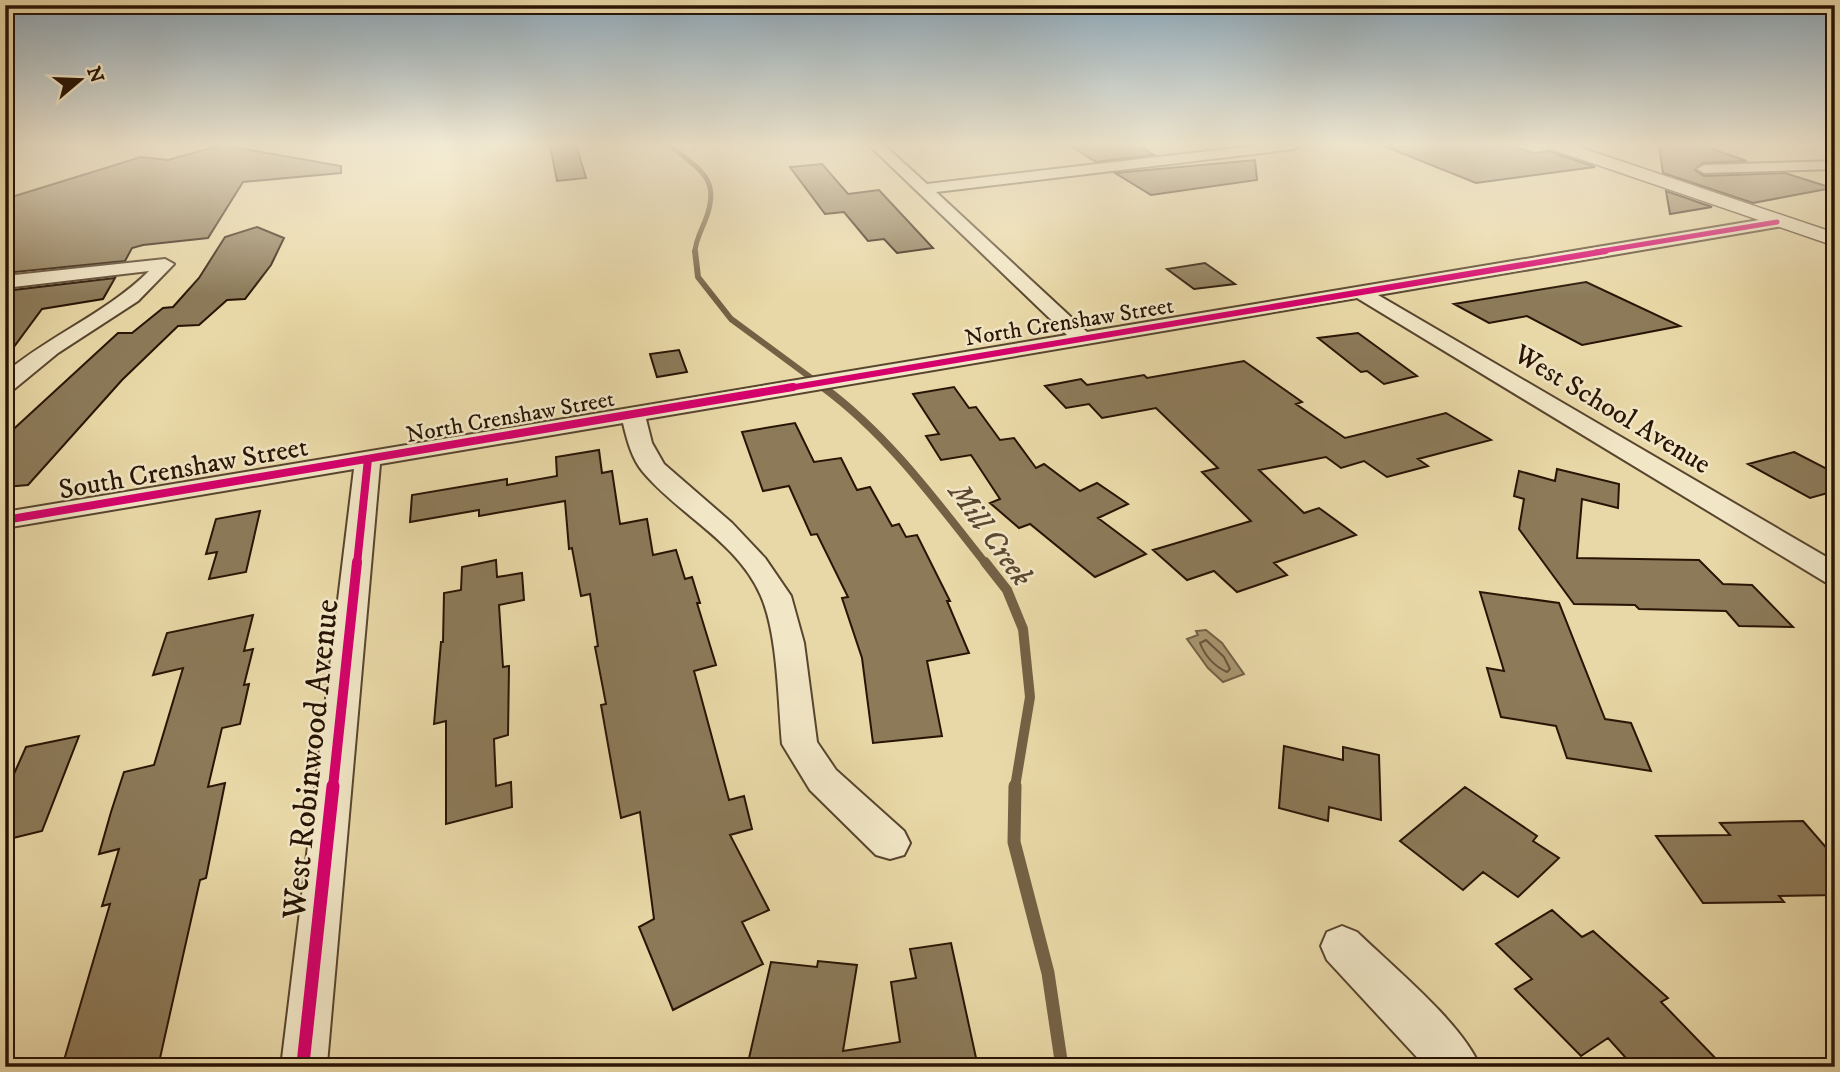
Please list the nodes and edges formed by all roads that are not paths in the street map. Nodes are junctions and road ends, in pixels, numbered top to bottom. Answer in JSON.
{"nodes":[{"id":1,"x":931,"y":195,"type":"edge"},
{"id":2,"x":1700,"y":195,"type":"edge"},
{"id":3,"x":1777,"y":222,"type":"junction"},
{"id":4,"x":1835,"y":240,"type":"edge"},
{"id":5,"x":5,"y":282,"type":"edge"},
{"id":6,"x":1360,"y":292,"type":"junction"},
{"id":7,"x":1081,"y":337,"type":"junction"},
{"id":8,"x":5,"y":385,"type":"edge"},
{"id":9,"x":633,"y":414,"type":"junction"},
{"id":10,"x":368,"y":459,"type":"junction"},
{"id":11,"x":5,"y":520,"type":"edge"},
{"id":12,"x":1831,"y":569,"type":"edge"},
{"id":13,"x":890,"y":843,"type":"dead end"},
{"id":14,"x":1342,"y":946,"type":"dead end"},
{"id":15,"x":303,"y":1064,"type":"dead end"},
{"id":16,"x":1457,"y":1067,"type":"edge"}],
"edges":[{"from":1,"to":7,"type":"street"},
{"from":2,"to":3,"type":"street"},
{"from":3,"to":4,"type":"street"},
{"from":3,"to":6,"type":"street","name":"North Crenshaw Street"},
{"from":5,"to":8,"type":"street"},
{"from":6,"to":7,"type":"street","name":"North Crenshaw Street"},
{"from":6,"to":12,"type":"street","name":"West School Avenue"},
{"from":7,"to":9,"type":"street","name":"North Crenshaw Street"},
{"from":9,"to":10,"type":"street","name":"North Crenshaw Street"},
{"from":9,"to":13,"type":"street"},
{"from":10,"to":11,"type":"street","name":"South Crenshaw Street"},
{"from":10,"to":15,"type":"street","name":"West Robinwood Avenue"},
{"from":14,"to":16,"type":"street"}]}
